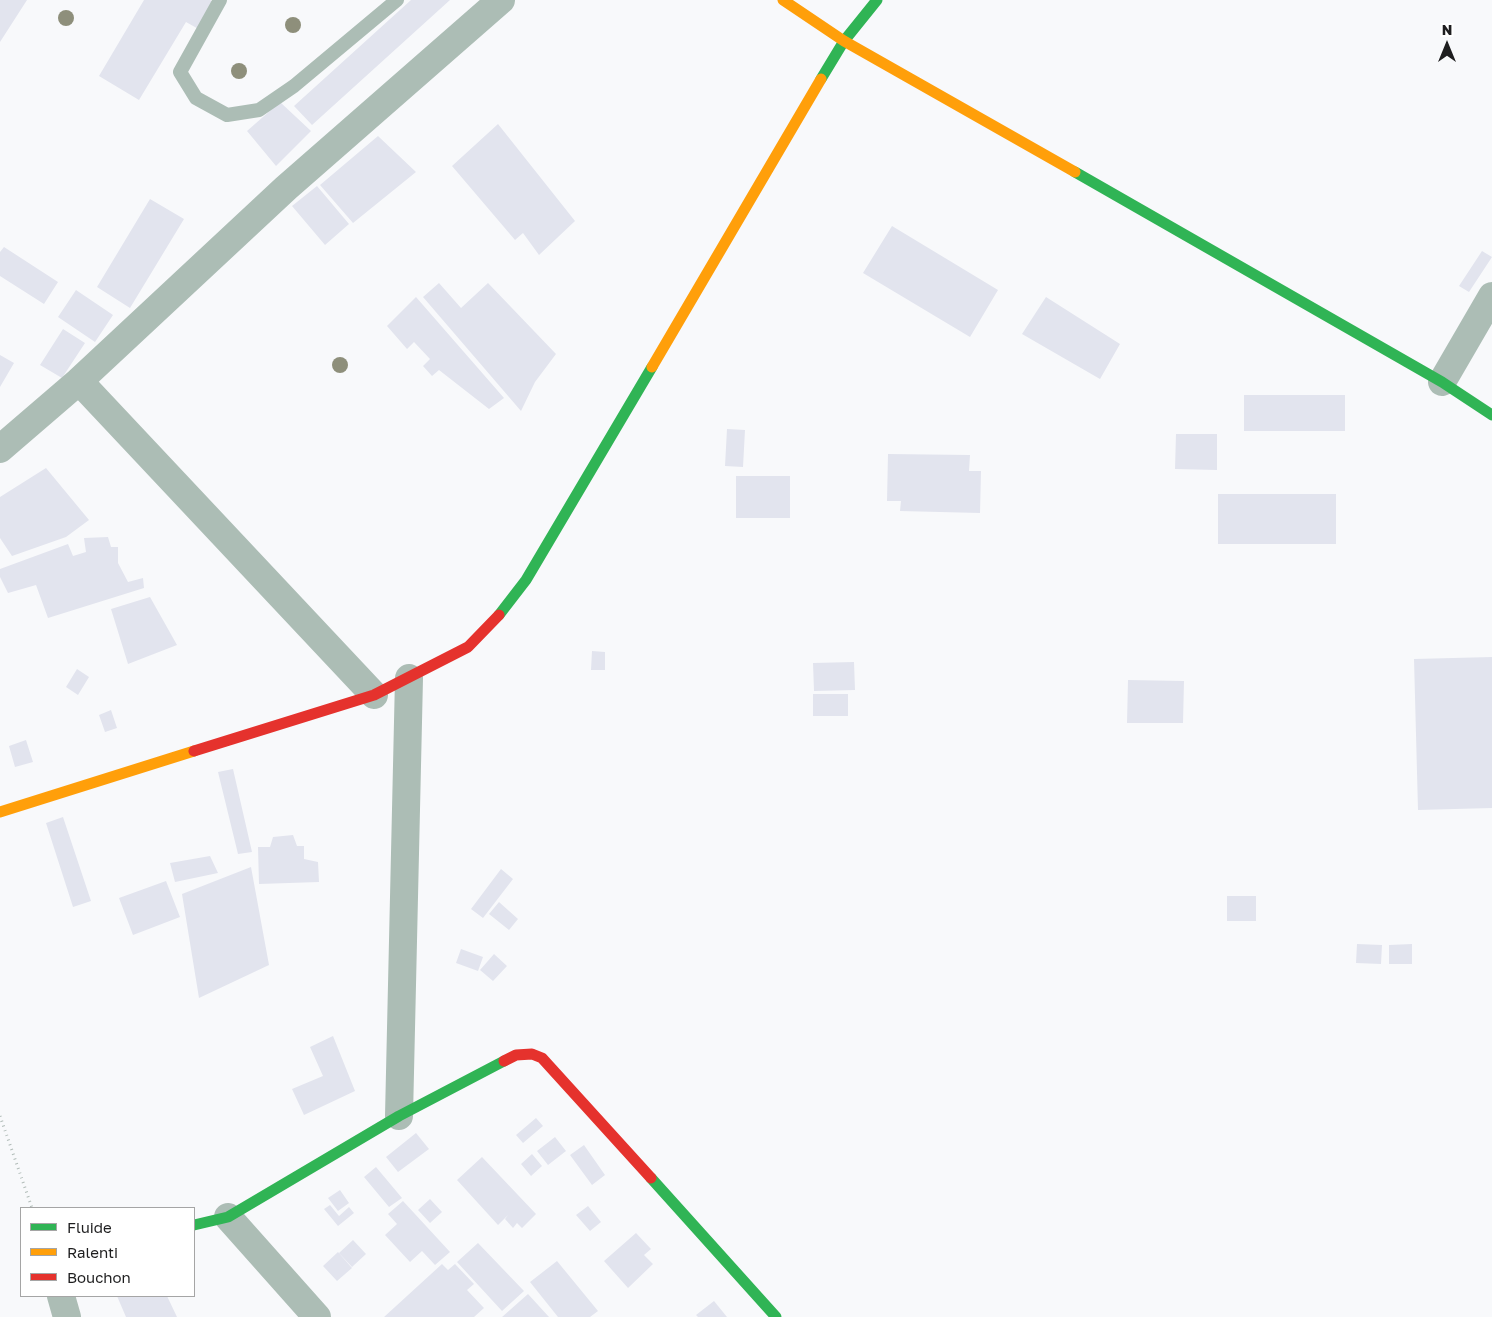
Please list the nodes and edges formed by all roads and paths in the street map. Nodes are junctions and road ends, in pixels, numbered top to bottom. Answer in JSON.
{"nodes":[{"id":1,"x":220,"y":0,"type":"edge"},
{"id":2,"x":396,"y":0,"type":"edge"},
{"id":3,"x":501,"y":0,"type":"edge"},
{"id":4,"x":783,"y":0,"type":"edge"},
{"id":5,"x":877,"y":0,"type":"edge"},
{"id":6,"x":844,"y":42,"type":"junction"},
{"id":7,"x":1492,"y":296,"type":"edge"},
{"id":8,"x":79,"y":381,"type":"junction"},
{"id":9,"x":1442,"y":382,"type":"junction"},
{"id":10,"x":1492,"y":415,"type":"edge"},
{"id":11,"x":0,"y":449,"type":"edge"},
{"id":12,"x":409,"y":678,"type":"junction"},
{"id":13,"x":374,"y":695,"type":"junction"},
{"id":14,"x":0,"y":812,"type":"edge"},
{"id":15,"x":0,"y":1116,"type":"edge"},
{"id":16,"x":399,"y":1116,"type":"junction"},
{"id":17,"x":32,"y":1207,"type":"edge"},
{"id":18,"x":228,"y":1217,"type":"junction"},
{"id":19,"x":195,"y":1225,"type":"edge"},
{"id":20,"x":61,"y":1297,"type":"edge"},
{"id":21,"x":67,"y":1317,"type":"edge"},
{"id":22,"x":317,"y":1317,"type":"edge"},
{"id":23,"x":776,"y":1317,"type":"edge"}],
"edges":[{"from":1,"to":2,"type":"lane"},
{"from":3,"to":8,"type":"street"},
{"from":4,"to":6,"type":"street"},
{"from":5,"to":6,"type":"street"},
{"from":6,"to":9,"type":"street"},
{"from":6,"to":12,"type":"street"},
{"from":7,"to":9,"type":"street"},
{"from":8,"to":11,"type":"street"},
{"from":8,"to":13,"type":"street"},
{"from":9,"to":10,"type":"street"},
{"from":12,"to":13,"type":"street"},
{"from":12,"to":16,"type":"street"},
{"from":13,"to":14,"type":"street"},
{"from":15,"to":17,"type":"path"},
{"from":16,"to":18,"type":"street"},
{"from":16,"to":23,"type":"street"},
{"from":18,"to":19,"type":"street"},
{"from":18,"to":22,"type":"street"},
{"from":20,"to":21,"type":"street"}]}
